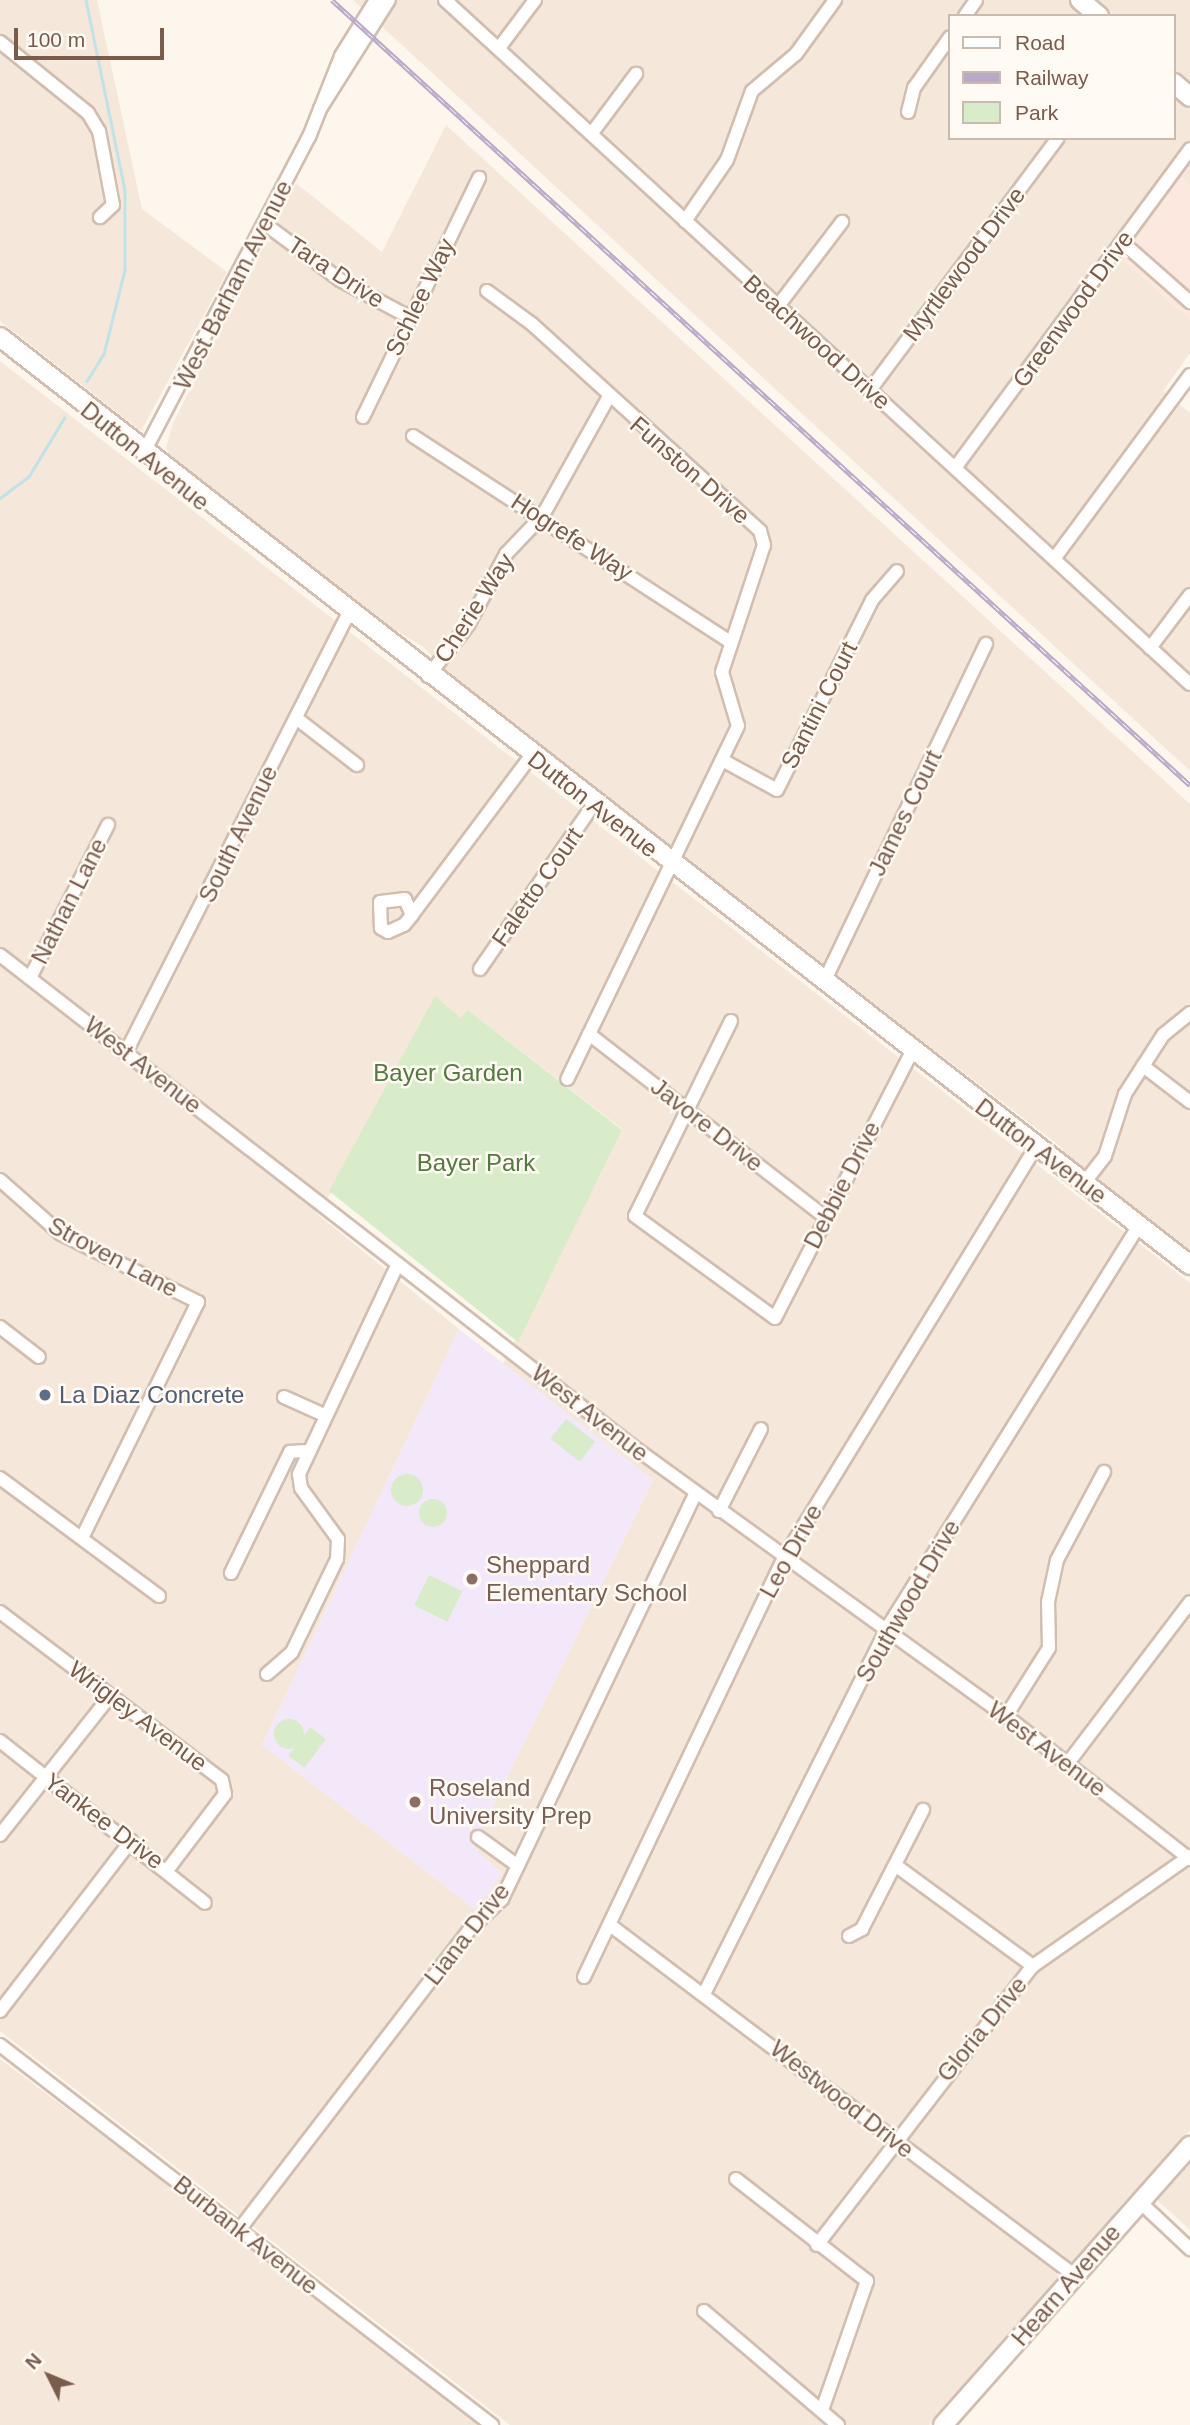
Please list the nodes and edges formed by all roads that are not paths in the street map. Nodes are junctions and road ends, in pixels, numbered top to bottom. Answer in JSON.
{"nodes":[{"id":1,"x":445,"y":0,"type":"edge"},
{"id":2,"x":535,"y":0,"type":"edge"},
{"id":3,"x":835,"y":0,"type":"edge"},
{"id":4,"x":1080,"y":0,"type":"edge"},
{"id":5,"x":379,"y":4,"type":"edge"},
{"id":6,"x":1097,"y":14,"type":"edge"},
{"id":7,"x":948,"y":40,"type":"edge"},
{"id":8,"x":0,"y":42,"type":"edge"},
{"id":9,"x":499,"y":48,"type":"junction"},
{"id":10,"x":636,"y":74,"type":"dead end"},
{"id":11,"x":1176,"y":85,"type":"edge"},
{"id":12,"x":1190,"y":97,"type":"edge"},
{"id":13,"x":908,"y":112,"type":"dead end"},
{"id":14,"x":592,"y":134,"type":"junction"},
{"id":15,"x":1057,"y":140,"type":"edge"},
{"id":16,"x":1190,"y":149,"type":"edge"},
{"id":17,"x":479,"y":178,"type":"dead end"},
{"id":18,"x":100,"y":216,"type":"dead end"},
{"id":19,"x":685,"y":221,"type":"junction"},
{"id":20,"x":842,"y":222,"type":"dead end"},
{"id":21,"x":265,"y":224,"type":"junction"},
{"id":22,"x":1122,"y":242,"type":"junction"},
{"id":23,"x":487,"y":291,"type":"dead end"},
{"id":24,"x":1190,"y":302,"type":"edge"},
{"id":25,"x":778,"y":306,"type":"junction"},
{"id":26,"x":409,"y":317,"type":"junction"},
{"id":27,"x":0,"y":337,"type":"edge"},
{"id":28,"x":1190,"y":375,"type":"edge"},
{"id":29,"x":870,"y":390,"type":"junction"},
{"id":30,"x":608,"y":398,"type":"junction"},
{"id":31,"x":363,"y":417,"type":"dead end"},
{"id":32,"x":413,"y":436,"type":"dead end"},
{"id":33,"x":143,"y":454,"type":"junction"},
{"id":34,"x":955,"y":468,"type":"junction"},
{"id":35,"x":543,"y":515,"type":"junction"},
{"id":36,"x":1054,"y":559,"type":"junction"},
{"id":37,"x":897,"y":571,"type":"dead end"},
{"id":38,"x":1190,"y":595,"type":"edge"},
{"id":39,"x":348,"y":614,"type":"junction"},
{"id":40,"x":729,"y":641,"type":"junction"},
{"id":41,"x":986,"y":644,"type":"dead end"},
{"id":42,"x":1150,"y":648,"type":"junction"},
{"id":43,"x":428,"y":676,"type":"junction"},
{"id":44,"x":1190,"y":684,"type":"edge"},
{"id":45,"x":296,"y":718,"type":"junction"},
{"id":46,"x":531,"y":756,"type":"junction"},
{"id":47,"x":724,"y":761,"type":"junction"},
{"id":48,"x":357,"y":765,"type":"dead end"},
{"id":49,"x":594,"y":804,"type":"junction"},
{"id":50,"x":107,"y":825,"type":"dead end"},
{"id":51,"x":670,"y":864,"type":"junction"},
{"id":52,"x":412,"y":915,"type":"dead end"},
{"id":53,"x":2,"y":962,"type":"edge"},
{"id":54,"x":480,"y":969,"type":"dead end"},
{"id":55,"x":30,"y":978,"type":"junction"},
{"id":56,"x":824,"y":982,"type":"junction"},
{"id":57,"x":1190,"y":1013,"type":"edge"},
{"id":58,"x":731,"y":1021,"type":"dead end"},
{"id":59,"x":589,"y":1034,"type":"junction"},
{"id":60,"x":126,"y":1052,"type":"junction"},
{"id":61,"x":911,"y":1053,"type":"junction"},
{"id":62,"x":1143,"y":1066,"type":"junction"},
{"id":63,"x":567,"y":1079,"type":"dead end"},
{"id":64,"x":1190,"y":1102,"type":"edge"},
{"id":65,"x":686,"y":1109,"type":"junction"},
{"id":66,"x":1036,"y":1146,"type":"junction"},
{"id":67,"x":0,"y":1180,"type":"edge"},
{"id":68,"x":1084,"y":1183,"type":"junction"},
{"id":69,"x":824,"y":1216,"type":"junction"},
{"id":70,"x":1138,"y":1226,"type":"junction"},
{"id":71,"x":398,"y":1264,"type":"junction"},
{"id":72,"x":1190,"y":1265,"type":"edge"},
{"id":73,"x":0,"y":1327,"type":"edge"},
{"id":74,"x":39,"y":1357,"type":"dead end"},
{"id":75,"x":284,"y":1397,"type":"dead end"},
{"id":76,"x":324,"y":1415,"type":"junction"},
{"id":77,"x":761,"y":1429,"type":"dead end"},
{"id":78,"x":306,"y":1451,"type":"junction"},
{"id":79,"x":1104,"y":1472,"type":"dead end"},
{"id":80,"x":0,"y":1478,"type":"edge"},
{"id":81,"x":695,"y":1493,"type":"junction"},
{"id":82,"x":719,"y":1511,"type":"junction"},
{"id":83,"x":82,"y":1538,"type":"junction"},
{"id":84,"x":784,"y":1558,"type":"junction"},
{"id":85,"x":230,"y":1573,"type":"dead end"},
{"id":86,"x":159,"y":1596,"type":"dead end"},
{"id":87,"x":1190,"y":1602,"type":"edge"},
{"id":88,"x":0,"y":1612,"type":"edge"},
{"id":89,"x":886,"y":1630,"type":"junction"},
{"id":90,"x":267,"y":1674,"type":"dead end"},
{"id":91,"x":110,"y":1696,"type":"junction"},
{"id":92,"x":1006,"y":1716,"type":"junction"},
{"id":93,"x":0,"y":1741,"type":"edge"},
{"id":94,"x":1068,"y":1763,"type":"junction"},
{"id":95,"x":48,"y":1778,"type":"junction"},
{"id":96,"x":923,"y":1810,"type":"dead end"},
{"id":97,"x":0,"y":1835,"type":"edge"},
{"id":98,"x":478,"y":1836,"type":"dead end"},
{"id":99,"x":131,"y":1840,"type":"junction"},
{"id":100,"x":1189,"y":1857,"type":"edge"},
{"id":101,"x":895,"y":1865,"type":"junction"},
{"id":102,"x":518,"y":1866,"type":"junction"},
{"id":103,"x":168,"y":1869,"type":"junction"},
{"id":104,"x":205,"y":1903,"type":"dead end"},
{"id":105,"x":610,"y":1925,"type":"junction"},
{"id":106,"x":849,"y":1936,"type":"dead end"},
{"id":107,"x":1033,"y":1966,"type":"junction"},
{"id":108,"x":584,"y":1977,"type":"dead end"},
{"id":109,"x":705,"y":1992,"type":"junction"},
{"id":110,"x":0,"y":2011,"type":"edge"},
{"id":111,"x":0,"y":2045,"type":"edge"},
{"id":112,"x":893,"y":2140,"type":"junction"},
{"id":113,"x":1190,"y":2146,"type":"edge"},
{"id":114,"x":736,"y":2179,"type":"dead end"},
{"id":115,"x":1140,"y":2202,"type":"junction"},
{"id":116,"x":239,"y":2230,"type":"junction"},
{"id":117,"x":817,"y":2245,"type":"junction"},
{"id":118,"x":1190,"y":2249,"type":"edge"},
{"id":119,"x":1074,"y":2275,"type":"junction"},
{"id":120,"x":704,"y":2311,"type":"dead end"},
{"id":121,"x":822,"y":2410,"type":"junction"},
{"id":122,"x":492,"y":2425,"type":"edge"},
{"id":123,"x":838,"y":2425,"type":"edge"},
{"id":124,"x":943,"y":2425,"type":"edge"}],
"edges":[{"from":1,"to":9,"type":"street","name":"Beachwood Drive"},
{"from":2,"to":9,"type":"street"},
{"from":3,"to":19,"type":"street"},
{"from":4,"to":6,"type":"main road"},
{"from":5,"to":21,"type":"street","name":"West Barham Avenue"},
{"from":7,"to":13,"type":"street"},
{"from":8,"to":18,"type":"street"},
{"from":9,"to":14,"type":"street","name":"Beachwood Drive"},
{"from":10,"to":14,"type":"street"},
{"from":11,"to":12,"type":"main road"},
{"from":14,"to":19,"type":"street","name":"Beachwood Drive"},
{"from":15,"to":29,"type":"street","name":"Myrtlewood Drive"},
{"from":16,"to":22,"type":"street","name":"Greenwood Drive"},
{"from":17,"to":26,"type":"street","name":"Schlee Way"},
{"from":19,"to":25,"type":"street","name":"Beachwood Drive"},
{"from":20,"to":25,"type":"street"},
{"from":21,"to":26,"type":"street","name":"Tara Drive"},
{"from":21,"to":33,"type":"street","name":"West Barham Avenue"},
{"from":22,"to":24,"type":"street"},
{"from":22,"to":34,"type":"street","name":"Greenwood Drive"},
{"from":23,"to":30,"type":"street","name":"Funston Drive"},
{"from":25,"to":29,"type":"street","name":"Beachwood Drive"},
{"from":26,"to":31,"type":"street","name":"Schlee Way"},
{"from":27,"to":33,"type":"main road","name":"Dutton Avenue"},
{"from":28,"to":36,"type":"street"},
{"from":29,"to":34,"type":"street","name":"Beachwood Drive"},
{"from":30,"to":35,"type":"street","name":"Cherie Way"},
{"from":30,"to":40,"type":"street","name":"Funston Drive"},
{"from":32,"to":35,"type":"street","name":"Hogrefe Way"},
{"from":33,"to":39,"type":"main road","name":"Dutton Avenue"},
{"from":34,"to":36,"type":"street","name":"Beachwood Drive"},
{"from":35,"to":40,"type":"street","name":"Hogrefe Way"},
{"from":35,"to":43,"type":"street","name":"Cherie Way"},
{"from":36,"to":42,"type":"street","name":"Beachwood Drive"},
{"from":37,"to":47,"type":"street","name":"Santini Court"},
{"from":38,"to":42,"type":"street"},
{"from":39,"to":43,"type":"main road","name":"Dutton Avenue"},
{"from":39,"to":45,"type":"street","name":"South Avenue"},
{"from":40,"to":47,"type":"street","name":"Funston Drive"},
{"from":41,"to":56,"type":"street","name":"James Court"},
{"from":42,"to":44,"type":"street","name":"Beachwood Drive"},
{"from":43,"to":46,"type":"main road","name":"Dutton Avenue"},
{"from":45,"to":48,"type":"street"},
{"from":45,"to":60,"type":"street","name":"South Avenue"},
{"from":46,"to":49,"type":"main road","name":"Dutton Avenue"},
{"from":46,"to":52,"type":"street"},
{"from":47,"to":51,"type":"street","name":"Funston Drive"},
{"from":49,"to":51,"type":"main road","name":"Dutton Avenue"},
{"from":49,"to":54,"type":"street","name":"Faletto Court"},
{"from":50,"to":55,"type":"street","name":"Nathan Lane"},
{"from":51,"to":56,"type":"main road","name":"Dutton Avenue"},
{"from":51,"to":59,"type":"street","name":"Funston Drive"},
{"from":53,"to":55,"type":"street","name":"West Avenue"},
{"from":55,"to":60,"type":"street","name":"West Avenue"},
{"from":56,"to":61,"type":"main road","name":"Dutton Avenue"},
{"from":57,"to":62,"type":"street"},
{"from":58,"to":65,"type":"street"},
{"from":59,"to":63,"type":"street","name":"Funston Drive"},
{"from":59,"to":65,"type":"street","name":"Javore Drive"},
{"from":60,"to":71,"type":"street","name":"West Avenue"},
{"from":61,"to":66,"type":"main road","name":"Dutton Avenue"},
{"from":61,"to":69,"type":"street","name":"Debbie Drive"},
{"from":62,"to":64,"type":"street"},
{"from":62,"to":68,"type":"street"},
{"from":65,"to":69,"type":"street","name":"Javore Drive"},
{"from":65,"to":69,"type":"street","name":"Debbie Drive"},
{"from":66,"to":68,"type":"main road","name":"Dutton Avenue"},
{"from":66,"to":84,"type":"street","name":"Leo Drive"},
{"from":67,"to":83,"type":"street","name":"Stroven Lane"},
{"from":68,"to":70,"type":"main road","name":"Dutton Avenue"},
{"from":70,"to":72,"type":"main road","name":"Dutton Avenue"},
{"from":70,"to":89,"type":"street","name":"Southwood Drive"},
{"from":71,"to":76,"type":"street"},
{"from":71,"to":81,"type":"street","name":"West Avenue"},
{"from":73,"to":74,"type":"street"},
{"from":75,"to":76,"type":"street"},
{"from":76,"to":78,"type":"street"},
{"from":77,"to":82,"type":"street"},
{"from":78,"to":85,"type":"street"},
{"from":78,"to":90,"type":"street"},
{"from":79,"to":92,"type":"street"},
{"from":80,"to":83,"type":"street"},
{"from":81,"to":82,"type":"street","name":"West Avenue"},
{"from":81,"to":102,"type":"street","name":"Liana Drive"},
{"from":82,"to":84,"type":"street","name":"West Avenue"},
{"from":83,"to":86,"type":"street"},
{"from":84,"to":89,"type":"street","name":"West Avenue"},
{"from":84,"to":105,"type":"street","name":"Leo Drive"},
{"from":87,"to":94,"type":"street"},
{"from":88,"to":91,"type":"street","name":"Wrigley Avenue"},
{"from":89,"to":92,"type":"street","name":"West Avenue"},
{"from":89,"to":109,"type":"street","name":"Southwood Drive"},
{"from":91,"to":95,"type":"street"},
{"from":91,"to":103,"type":"street","name":"Wrigley Avenue"},
{"from":92,"to":94,"type":"street","name":"West Avenue"},
{"from":93,"to":95,"type":"street","name":"Yankee Drive"},
{"from":94,"to":100,"type":"street","name":"West Avenue"},
{"from":95,"to":97,"type":"street"},
{"from":95,"to":99,"type":"street","name":"Yankee Drive"},
{"from":96,"to":101,"type":"street"},
{"from":98,"to":102,"type":"street"},
{"from":99,"to":103,"type":"street","name":"Yankee Drive"},
{"from":99,"to":110,"type":"street"},
{"from":100,"to":107,"type":"street","name":"Gloria Drive"},
{"from":101,"to":106,"type":"street"},
{"from":101,"to":107,"type":"street"},
{"from":102,"to":116,"type":"street","name":"Liana Drive"},
{"from":103,"to":104,"type":"street","name":"Yankee Drive"},
{"from":105,"to":108,"type":"street","name":"Leo Drive"},
{"from":105,"to":109,"type":"street","name":"Westwood Drive"},
{"from":107,"to":112,"type":"street","name":"Gloria Drive"},
{"from":109,"to":112,"type":"street","name":"Westwood Drive"},
{"from":111,"to":116,"type":"street","name":"Burbank Avenue"},
{"from":112,"to":117,"type":"street","name":"Gloria Drive"},
{"from":112,"to":119,"type":"street","name":"Westwood Drive"},
{"from":113,"to":115,"type":"main road","name":"Hearn Avenue"},
{"from":114,"to":117,"type":"street"},
{"from":115,"to":118,"type":"street"},
{"from":115,"to":119,"type":"main road","name":"Hearn Avenue"},
{"from":116,"to":122,"type":"street","name":"Burbank Avenue"},
{"from":117,"to":121,"type":"street"},
{"from":119,"to":124,"type":"main road","name":"Hearn Avenue"},
{"from":120,"to":121,"type":"street"},
{"from":121,"to":123,"type":"street"}]}
